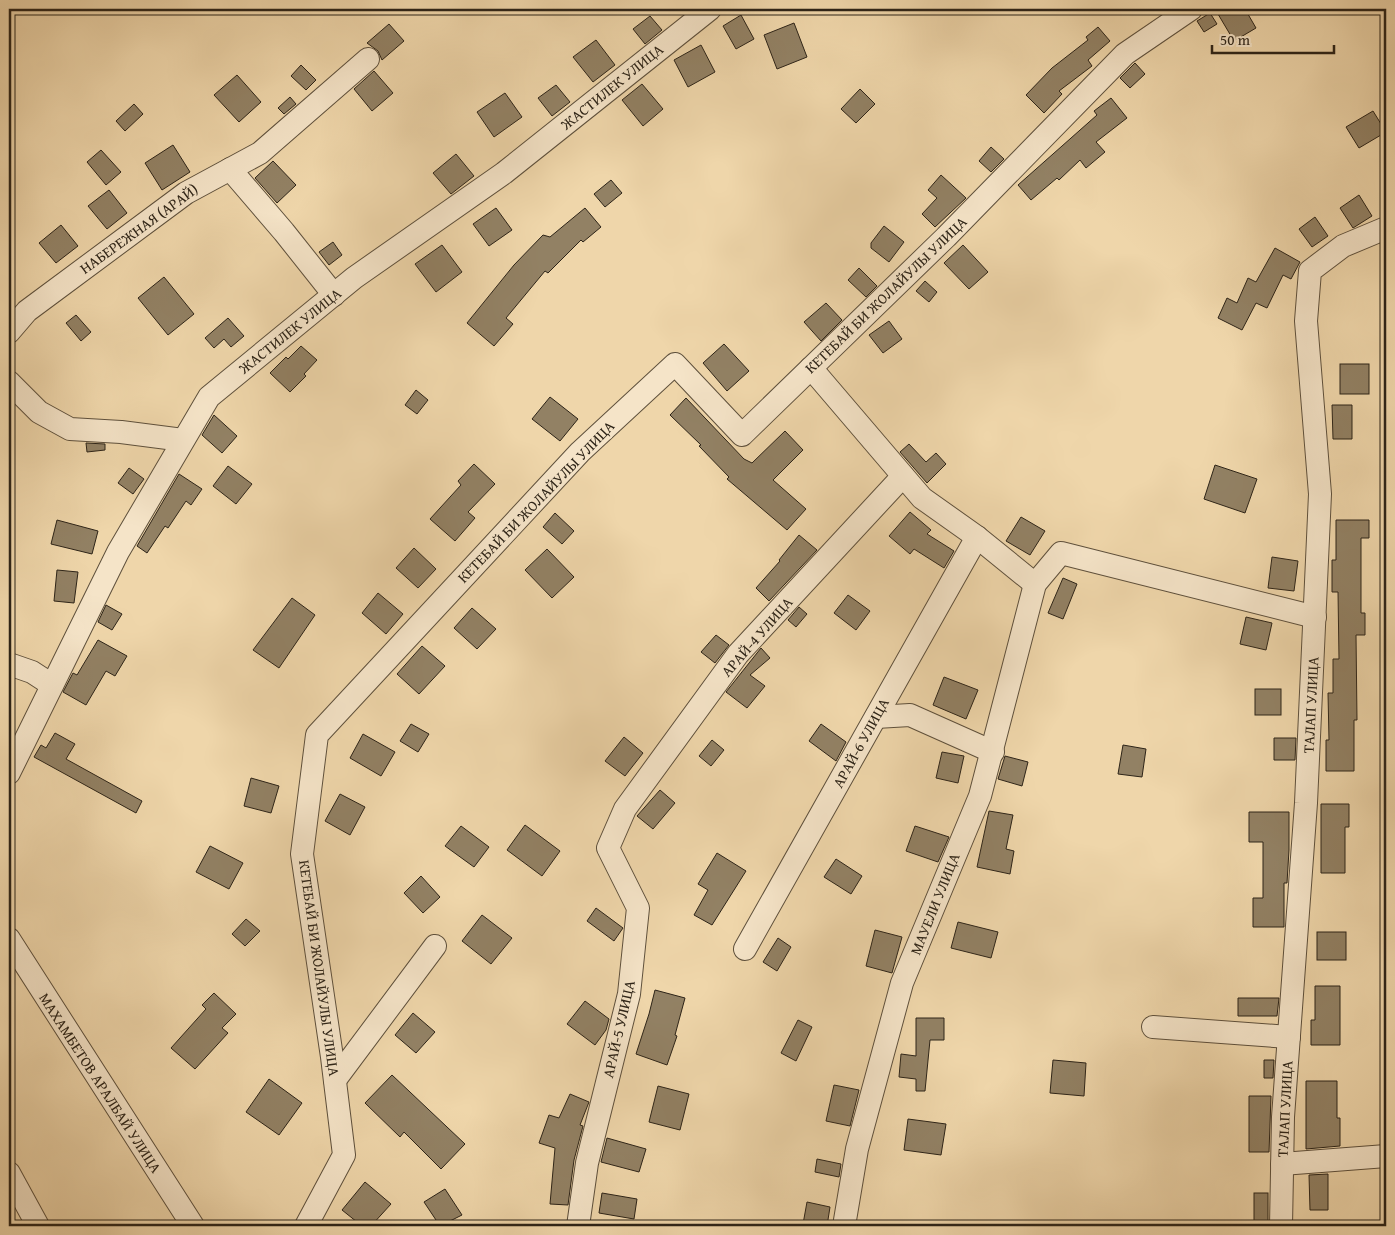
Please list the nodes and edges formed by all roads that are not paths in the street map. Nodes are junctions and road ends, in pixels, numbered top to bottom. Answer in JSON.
{"nodes":[{"id":1,"x":710,"y":9,"type":"edge"},
{"id":2,"x":1192,"y":9,"type":"edge"},
{"id":3,"x":368,"y":59,"type":"dead end"},
{"id":4,"x":230,"y":169,"type":"junction"},
{"id":5,"x":1386,"y":228,"type":"edge"},
{"id":6,"x":334,"y":295,"type":"junction"},
{"id":7,"x":9,"y":332,"type":"edge"},
{"id":8,"x":811,"y":368,"type":"junction"},
{"id":9,"x":9,"y":382,"type":"edge"},
{"id":10,"x":183,"y":440,"type":"junction"},
{"id":11,"x":903,"y":476,"type":"junction"},
{"id":12,"x":977,"y":537,"type":"junction"},
{"id":13,"x":1035,"y":584,"type":"junction"},
{"id":14,"x":1314,"y":617,"type":"junction"},
{"id":15,"x":9,"y":664,"type":"edge"},
{"id":16,"x":52,"y":685,"type":"junction"},
{"id":17,"x":876,"y":717,"type":"junction"},
{"id":18,"x":993,"y":752,"type":"junction"},
{"id":19,"x":9,"y":773,"type":"edge"},
{"id":20,"x":625,"y":809,"type":"joint"},
{"id":21,"x":9,"y":939,"type":"edge"},
{"id":22,"x":435,"y":946,"type":"dead end"},
{"id":23,"x":745,"y":949,"type":"dead end"},
{"id":24,"x":1153,"y":1027,"type":"dead end"},
{"id":25,"x":1289,"y":1037,"type":"junction"},
{"id":26,"x":335,"y":1080,"type":"junction"},
{"id":27,"x":1386,"y":1156,"type":"edge"},
{"id":28,"x":1282,"y":1164,"type":"junction"},
{"id":29,"x":9,"y":1173,"type":"edge"},
{"id":30,"x":38,"y":1226,"type":"edge"},
{"id":31,"x":193,"y":1226,"type":"edge"},
{"id":32,"x":306,"y":1226,"type":"edge"},
{"id":33,"x":578,"y":1226,"type":"edge"},
{"id":34,"x":844,"y":1226,"type":"edge"},
{"id":35,"x":1281,"y":1226,"type":"edge"}],
"edges":[{"from":1,"to":6,"type":"street","name":"ЖАСТИЛЕК УЛИЦА"},
{"from":2,"to":8,"type":"street","name":"КЕТЕБАЙ БИ ЖОЛАЙУЛЫ УЛИЦА"},
{"from":3,"to":4,"type":"street","name":"НАБЕРЕЖНАЯ (АРАЙ)"},
{"from":4,"to":6,"type":"street"},
{"from":4,"to":7,"type":"street","name":"НАБЕРЕЖНАЯ (АРАЙ)"},
{"from":5,"to":14,"type":"street","name":"ТАЛАП УЛИЦА"},
{"from":6,"to":10,"type":"street","name":"ЖАСТИЛЕК УЛИЦА"},
{"from":8,"to":11,"type":"street"},
{"from":8,"to":26,"type":"street","name":"КЕТЕБАЙ БИ ЖОЛАЙУЛЫ УЛИЦА"},
{"from":9,"to":10,"type":"street"},
{"from":10,"to":16,"type":"street","name":"ЖАСТИЛЕК УЛИЦА"},
{"from":11,"to":12,"type":"street"},
{"from":11,"to":20,"type":"street","name":"АРАЙ-4 УЛИЦА"},
{"from":12,"to":13,"type":"street"},
{"from":12,"to":17,"type":"street","name":"АРАЙ-6 УЛИЦА"},
{"from":13,"to":14,"type":"street"},
{"from":13,"to":18,"type":"street","name":"МАУЕЛИ УЛИЦА"},
{"from":14,"to":25,"type":"street","name":"ТАЛАП УЛИЦА"},
{"from":15,"to":16,"type":"street"},
{"from":16,"to":19,"type":"street","name":"ЖАСТИЛЕК УЛИЦА"},
{"from":17,"to":18,"type":"street"},
{"from":17,"to":23,"type":"street","name":"АРАЙ-6 УЛИЦА"},
{"from":18,"to":34,"type":"street","name":"МАУЕЛИ УЛИЦА"},
{"from":20,"to":33,"type":"street","name":"АРАЙ-5 УЛИЦА"},
{"from":21,"to":31,"type":"street","name":"МАХАМБЕТОВ АРАЛБАЙ УЛИЦА"},
{"from":22,"to":26,"type":"street"},
{"from":24,"to":25,"type":"street"},
{"from":25,"to":28,"type":"street","name":"ТАЛАП УЛИЦА"},
{"from":26,"to":32,"type":"street","name":"КЕТЕБАЙ БИ ЖОЛАЙУЛЫ УЛИЦА"},
{"from":27,"to":28,"type":"street"},
{"from":28,"to":35,"type":"street","name":"ТАЛАП УЛИЦА"},
{"from":29,"to":30,"type":"street"}]}
